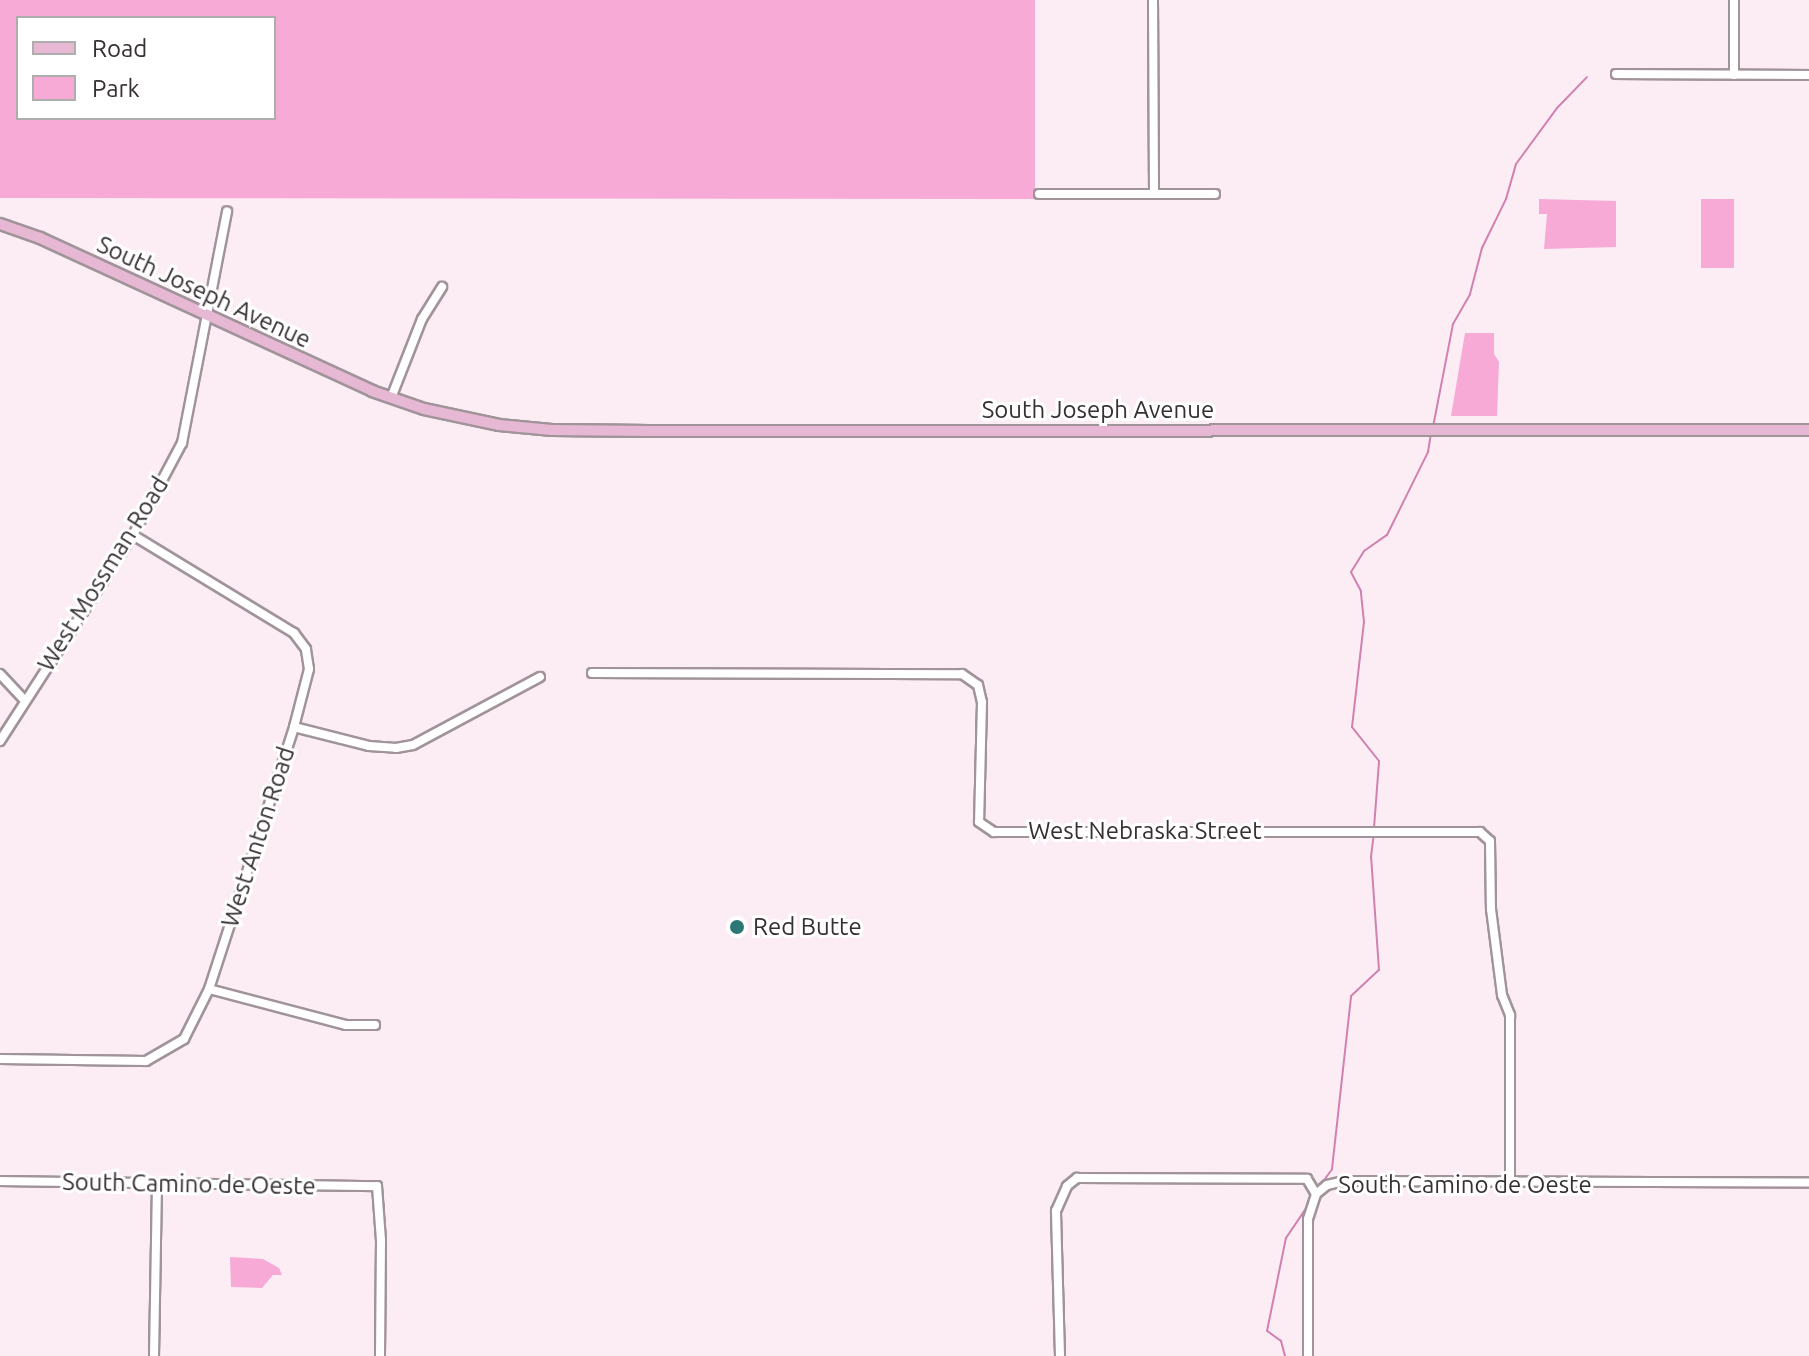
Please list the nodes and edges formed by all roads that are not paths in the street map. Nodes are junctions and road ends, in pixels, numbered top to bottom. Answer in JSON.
{"nodes":[{"id":1,"x":1153,"y":0,"type":"edge"},
{"id":2,"x":1734,"y":0,"type":"edge"},
{"id":3,"x":1616,"y":74,"type":"dead end"},
{"id":4,"x":1734,"y":75,"type":"junction"},
{"id":5,"x":1809,"y":75,"type":"edge"},
{"id":6,"x":1039,"y":194,"type":"dead end"},
{"id":7,"x":1154,"y":194,"type":"junction"},
{"id":8,"x":1215,"y":194,"type":"dead end"},
{"id":9,"x":227,"y":211,"type":"dead end"},
{"id":10,"x":0,"y":224,"type":"edge"},
{"id":11,"x":442,"y":287,"type":"dead end"},
{"id":12,"x":208,"y":315,"type":"junction"},
{"id":13,"x":391,"y":398,"type":"junction"},
{"id":14,"x":1809,"y":430,"type":"edge"},
{"id":15,"x":133,"y":535,"type":"junction"},
{"id":16,"x":592,"y":673,"type":"dead end"},
{"id":17,"x":0,"y":674,"type":"edge"},
{"id":18,"x":540,"y":677,"type":"dead end"},
{"id":19,"x":24,"y":700,"type":"junction"},
{"id":20,"x":294,"y":727,"type":"junction"},
{"id":21,"x":0,"y":741,"type":"edge"},
{"id":22,"x":209,"y":989,"type":"junction"},
{"id":23,"x":375,"y":1025,"type":"dead end"},
{"id":24,"x":0,"y":1059,"type":"edge"},
{"id":25,"x":0,"y":1181,"type":"edge"},
{"id":26,"x":1809,"y":1183,"type":"edge"},
{"id":27,"x":157,"y":1184,"type":"junction"},
{"id":28,"x":1510,"y":1184,"type":"junction"},
{"id":29,"x":1316,"y":1194,"type":"junction"},
{"id":30,"x":154,"y":1356,"type":"edge"},
{"id":31,"x":380,"y":1356,"type":"edge"},
{"id":32,"x":1060,"y":1356,"type":"edge"},
{"id":33,"x":1308,"y":1356,"type":"edge"}],
"edges":[{"from":1,"to":7,"type":"street"},
{"from":2,"to":4,"type":"street"},
{"from":3,"to":4,"type":"street"},
{"from":4,"to":5,"type":"street"},
{"from":6,"to":7,"type":"street"},
{"from":7,"to":8,"type":"street"},
{"from":9,"to":12,"type":"street","name":"West Mossman Road"},
{"from":10,"to":12,"type":"main road","name":"South Joseph Avenue"},
{"from":11,"to":13,"type":"street"},
{"from":12,"to":13,"type":"main road","name":"South Joseph Avenue"},
{"from":12,"to":15,"type":"street","name":"West Mossman Road"},
{"from":13,"to":14,"type":"main road","name":"South Joseph Avenue"},
{"from":15,"to":19,"type":"street","name":"West Mossman Road"},
{"from":15,"to":20,"type":"street","name":"West Anton Road"},
{"from":16,"to":28,"type":"street","name":"West Nebraska Street"},
{"from":17,"to":19,"type":"street"},
{"from":18,"to":20,"type":"street"},
{"from":19,"to":21,"type":"street","name":"West Mossman Road"},
{"from":20,"to":22,"type":"street","name":"West Anton Road"},
{"from":22,"to":23,"type":"street"},
{"from":22,"to":24,"type":"street","name":"West Anton Road"},
{"from":25,"to":27,"type":"street","name":"South Camino de Oeste"},
{"from":26,"to":28,"type":"street","name":"South Camino de Oeste"},
{"from":27,"to":30,"type":"street"},
{"from":27,"to":31,"type":"street","name":"South Camino de Oeste"},
{"from":28,"to":29,"type":"street","name":"South Camino de Oeste"},
{"from":29,"to":32,"type":"street","name":"South Camino de Oeste"},
{"from":29,"to":33,"type":"street"}]}
